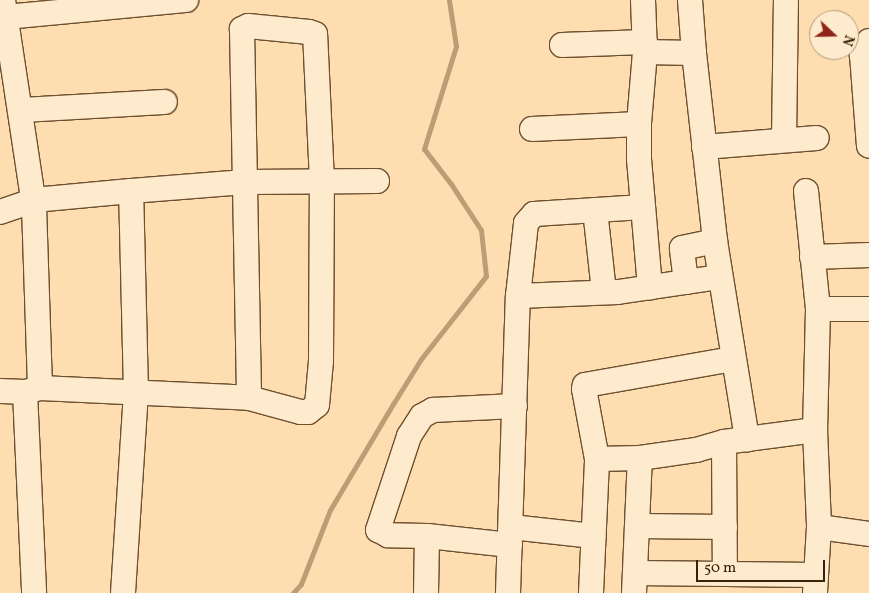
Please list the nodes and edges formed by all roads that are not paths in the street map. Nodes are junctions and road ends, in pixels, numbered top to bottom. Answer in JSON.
{"nodes":[{"id":1,"x":186,"y":0,"type":"edge"},
{"id":2,"x":643,"y":0,"type":"edge"},
{"id":3,"x":690,"y":0,"type":"edge"},
{"id":4,"x":786,"y":0,"type":"edge"},
{"id":5,"x":5,"y":9,"type":"edge"},
{"id":6,"x":869,"y":41,"type":"edge"},
{"id":7,"x":562,"y":45,"type":"dead end"},
{"id":8,"x":645,"y":47,"type":"junction"},
{"id":9,"x":694,"y":53,"type":"junction"},
{"id":10,"x":165,"y":102,"type":"dead end"},
{"id":11,"x":21,"y":110,"type":"junction"},
{"id":12,"x":638,"y":124,"type":"junction"},
{"id":13,"x":532,"y":129,"type":"dead end"},
{"id":14,"x":817,"y":138,"type":"dead end"},
{"id":15,"x":784,"y":140,"type":"junction"},
{"id":16,"x":869,"y":146,"type":"edge"},
{"id":17,"x":704,"y":147,"type":"junction"},
{"id":18,"x":322,"y":181,"type":"junction"},
{"id":19,"x":377,"y":181,"type":"dead end"},
{"id":20,"x":245,"y":182,"type":"junction"},
{"id":21,"x":131,"y":191,"type":"junction"},
{"id":22,"x":806,"y":191,"type":"dead end"},
{"id":23,"x":34,"y":200,"type":"junction"},
{"id":24,"x":643,"y":207,"type":"junction"},
{"id":25,"x":595,"y":210,"type":"junction"},
{"id":26,"x":0,"y":212,"type":"edge"},
{"id":27,"x":715,"y":241,"type":"junction"},
{"id":28,"x":869,"y":255,"type":"edge"},
{"id":29,"x":812,"y":257,"type":"junction"},
{"id":30,"x":720,"y":278,"type":"junction"},
{"id":31,"x":686,"y":282,"type":"junction"},
{"id":32,"x":650,"y":288,"type":"junction"},
{"id":33,"x":604,"y":292,"type":"junction"},
{"id":34,"x":518,"y":296,"type":"junction"},
{"id":35,"x":869,"y":309,"type":"edge"},
{"id":36,"x":818,"y":310,"type":"junction"},
{"id":37,"x":733,"y":359,"type":"junction"},
{"id":38,"x":33,"y":390,"type":"junction"},
{"id":39,"x":0,"y":391,"type":"edge"},
{"id":40,"x":136,"y":392,"type":"junction"},
{"id":41,"x":250,"y":398,"type":"junction"},
{"id":42,"x":515,"y":406,"type":"junction"},
{"id":43,"x":816,"y":430,"type":"junction"},
{"id":44,"x":747,"y":439,"type":"junction"},
{"id":45,"x":724,"y":442,"type":"junction"},
{"id":46,"x":640,"y":458,"type":"junction"},
{"id":47,"x":597,"y":459,"type":"junction"},
{"id":48,"x":638,"y":526,"type":"junction"},
{"id":49,"x":725,"y":527,"type":"junction"},
{"id":50,"x":819,"y":527,"type":"junction"},
{"id":51,"x":869,"y":534,"type":"edge"},
{"id":52,"x":427,"y":536,"type":"junction"},
{"id":53,"x":511,"y":536,"type":"junction"},
{"id":54,"x":594,"y":536,"type":"junction"},
{"id":55,"x":725,"y":574,"type":"junction"},
{"id":56,"x":635,"y":583,"type":"edge"},
{"id":57,"x":816,"y":584,"type":"edge"},
{"id":58,"x":34,"y":593,"type":"edge"},
{"id":59,"x":123,"y":593,"type":"edge"},
{"id":60,"x":426,"y":593,"type":"edge"},
{"id":61,"x":508,"y":593,"type":"edge"},
{"id":62,"x":591,"y":593,"type":"edge"}],
"edges":[{"from":1,"to":5,"type":"street"},
{"from":2,"to":8,"type":"street"},
{"from":3,"to":9,"type":"street"},
{"from":4,"to":15,"type":"street"},
{"from":5,"to":11,"type":"street"},
{"from":6,"to":16,"type":"street"},
{"from":7,"to":8,"type":"street"},
{"from":8,"to":9,"type":"street"},
{"from":8,"to":12,"type":"street"},
{"from":9,"to":17,"type":"street"},
{"from":10,"to":11,"type":"street"},
{"from":11,"to":23,"type":"street"},
{"from":12,"to":13,"type":"street"},
{"from":12,"to":24,"type":"street"},
{"from":14,"to":15,"type":"street"},
{"from":15,"to":17,"type":"street"},
{"from":17,"to":27,"type":"street"},
{"from":18,"to":19,"type":"street"},
{"from":18,"to":20,"type":"street"},
{"from":18,"to":20,"type":"street"},
{"from":18,"to":41,"type":"street"},
{"from":20,"to":21,"type":"street"},
{"from":20,"to":41,"type":"street"},
{"from":21,"to":23,"type":"street"},
{"from":21,"to":40,"type":"street"},
{"from":22,"to":29,"type":"street"},
{"from":23,"to":26,"type":"street"},
{"from":23,"to":38,"type":"street"},
{"from":24,"to":25,"type":"street"},
{"from":24,"to":32,"type":"street"},
{"from":25,"to":33,"type":"street"},
{"from":25,"to":34,"type":"street"},
{"from":27,"to":30,"type":"street"},
{"from":27,"to":31,"type":"street"},
{"from":28,"to":29,"type":"street"},
{"from":29,"to":36,"type":"street"},
{"from":30,"to":31,"type":"street"},
{"from":30,"to":37,"type":"street"},
{"from":31,"to":32,"type":"street"},
{"from":32,"to":33,"type":"street"},
{"from":33,"to":34,"type":"street"},
{"from":34,"to":42,"type":"street"},
{"from":35,"to":36,"type":"street"},
{"from":36,"to":43,"type":"street"},
{"from":37,"to":44,"type":"street"},
{"from":37,"to":47,"type":"street"},
{"from":38,"to":39,"type":"street"},
{"from":38,"to":40,"type":"street"},
{"from":38,"to":58,"type":"street"},
{"from":40,"to":41,"type":"street"},
{"from":40,"to":59,"type":"street"},
{"from":42,"to":52,"type":"street"},
{"from":42,"to":53,"type":"street"},
{"from":43,"to":44,"type":"street"},
{"from":43,"to":50,"type":"street"},
{"from":44,"to":45,"type":"street"},
{"from":45,"to":46,"type":"street"},
{"from":45,"to":49,"type":"street"},
{"from":46,"to":47,"type":"street"},
{"from":46,"to":48,"type":"street"},
{"from":47,"to":54,"type":"street"},
{"from":48,"to":49,"type":"street"},
{"from":48,"to":56,"type":"street"},
{"from":49,"to":55,"type":"street"},
{"from":50,"to":51,"type":"street"},
{"from":50,"to":57,"type":"street"},
{"from":52,"to":53,"type":"street"},
{"from":52,"to":60,"type":"street"},
{"from":53,"to":54,"type":"street"},
{"from":53,"to":61,"type":"street"},
{"from":54,"to":62,"type":"street"},
{"from":55,"to":56,"type":"street"},
{"from":55,"to":57,"type":"street"}]}
